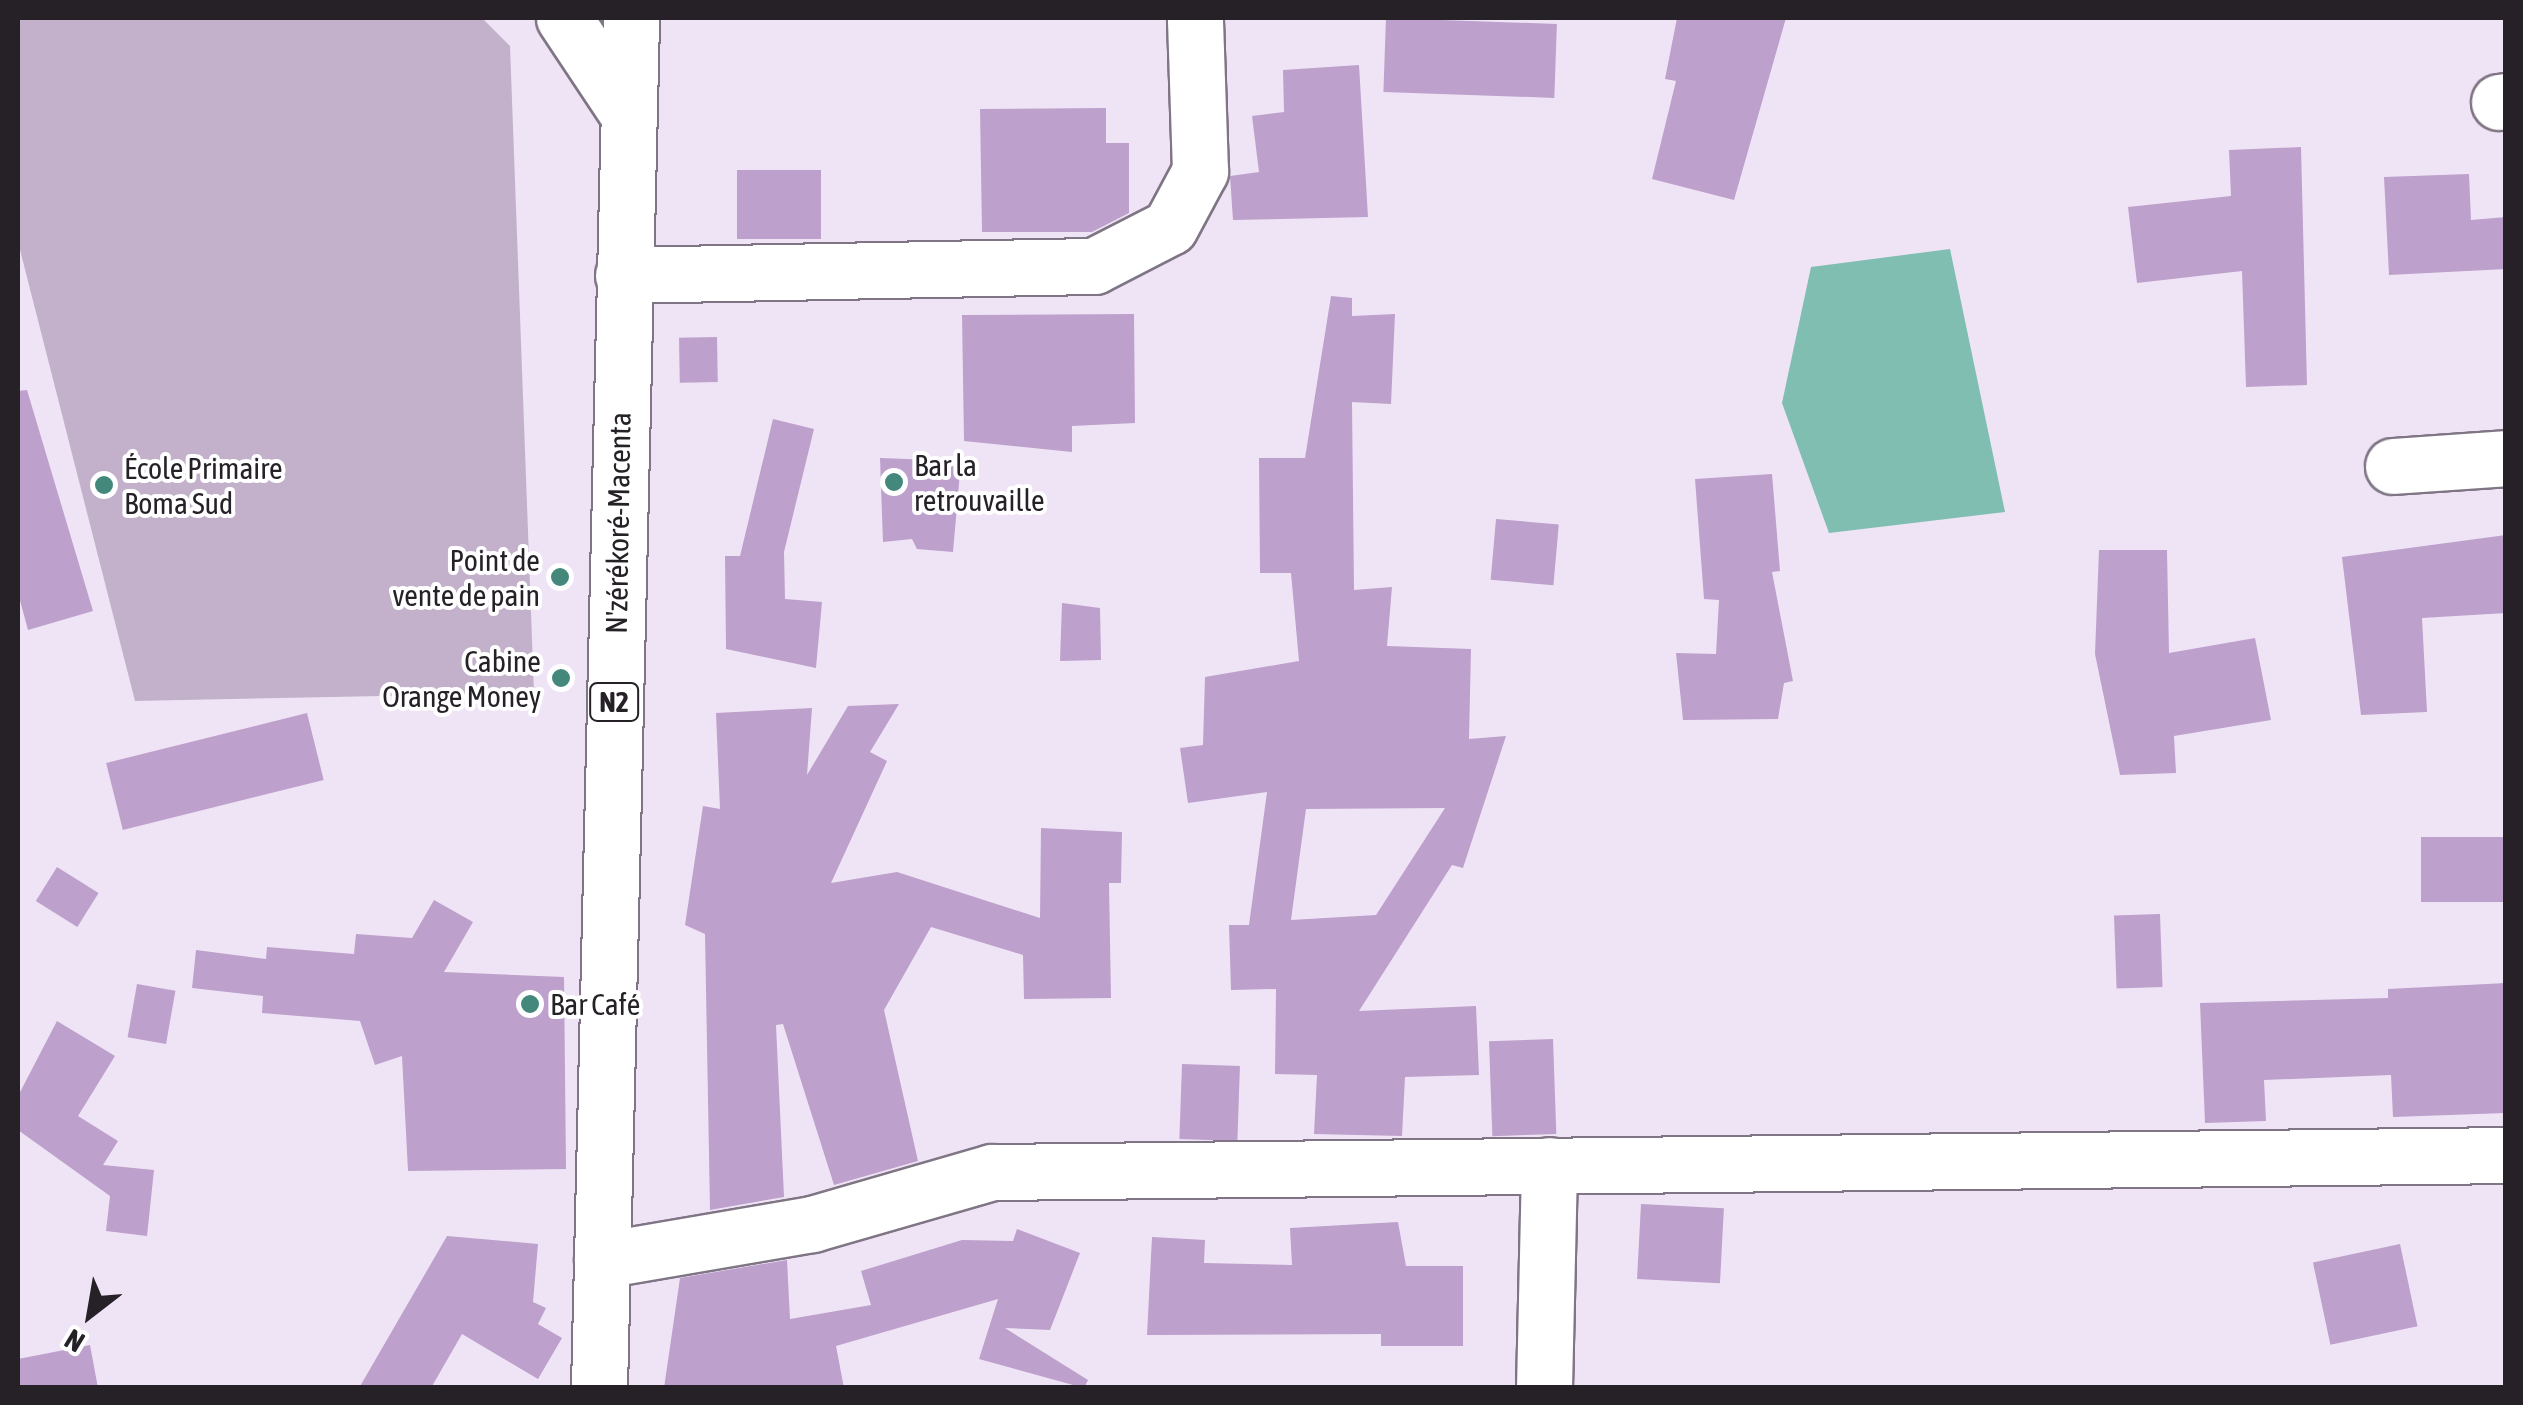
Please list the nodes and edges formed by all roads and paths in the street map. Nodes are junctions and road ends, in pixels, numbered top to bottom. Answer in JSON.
{"nodes":[{"id":1,"x":564,"y":18,"type":"edge"},
{"id":2,"x":631,"y":18,"type":"edge"},
{"id":3,"x":1195,"y":18,"type":"edge"},
{"id":4,"x":627,"y":113,"type":"junction"},
{"id":5,"x":624,"y":275,"type":"junction"},
{"id":6,"x":2506,"y":458,"type":"edge"},
{"id":7,"x":2393,"y":466,"type":"dead end"},
{"id":8,"x":2506,"y":1155,"type":"edge"},
{"id":9,"x":1549,"y":1165,"type":"junction"},
{"id":10,"x":602,"y":1260,"type":"junction"},
{"id":11,"x":599,"y":1388,"type":"edge"},
{"id":12,"x":1544,"y":1388,"type":"edge"}],
"edges":[{"from":1,"to":4,"type":"main road"},
{"from":2,"to":4,"type":"main road","name":"N'zérékoré-Macenta","number":"N2"},
{"from":3,"to":5,"type":"main road"},
{"from":4,"to":5,"type":"main road","name":"N'zérékoré-Macenta","number":"N2"},
{"from":5,"to":10,"type":"main road","name":"N'zérékoré-Macenta","number":"N2"},
{"from":6,"to":7,"type":"main road"},
{"from":8,"to":9,"type":"main road"},
{"from":9,"to":10,"type":"main road"},
{"from":9,"to":12,"type":"main road"},
{"from":10,"to":11,"type":"main road","name":"N'zérékoré-Macenta","number":"N2"}]}
